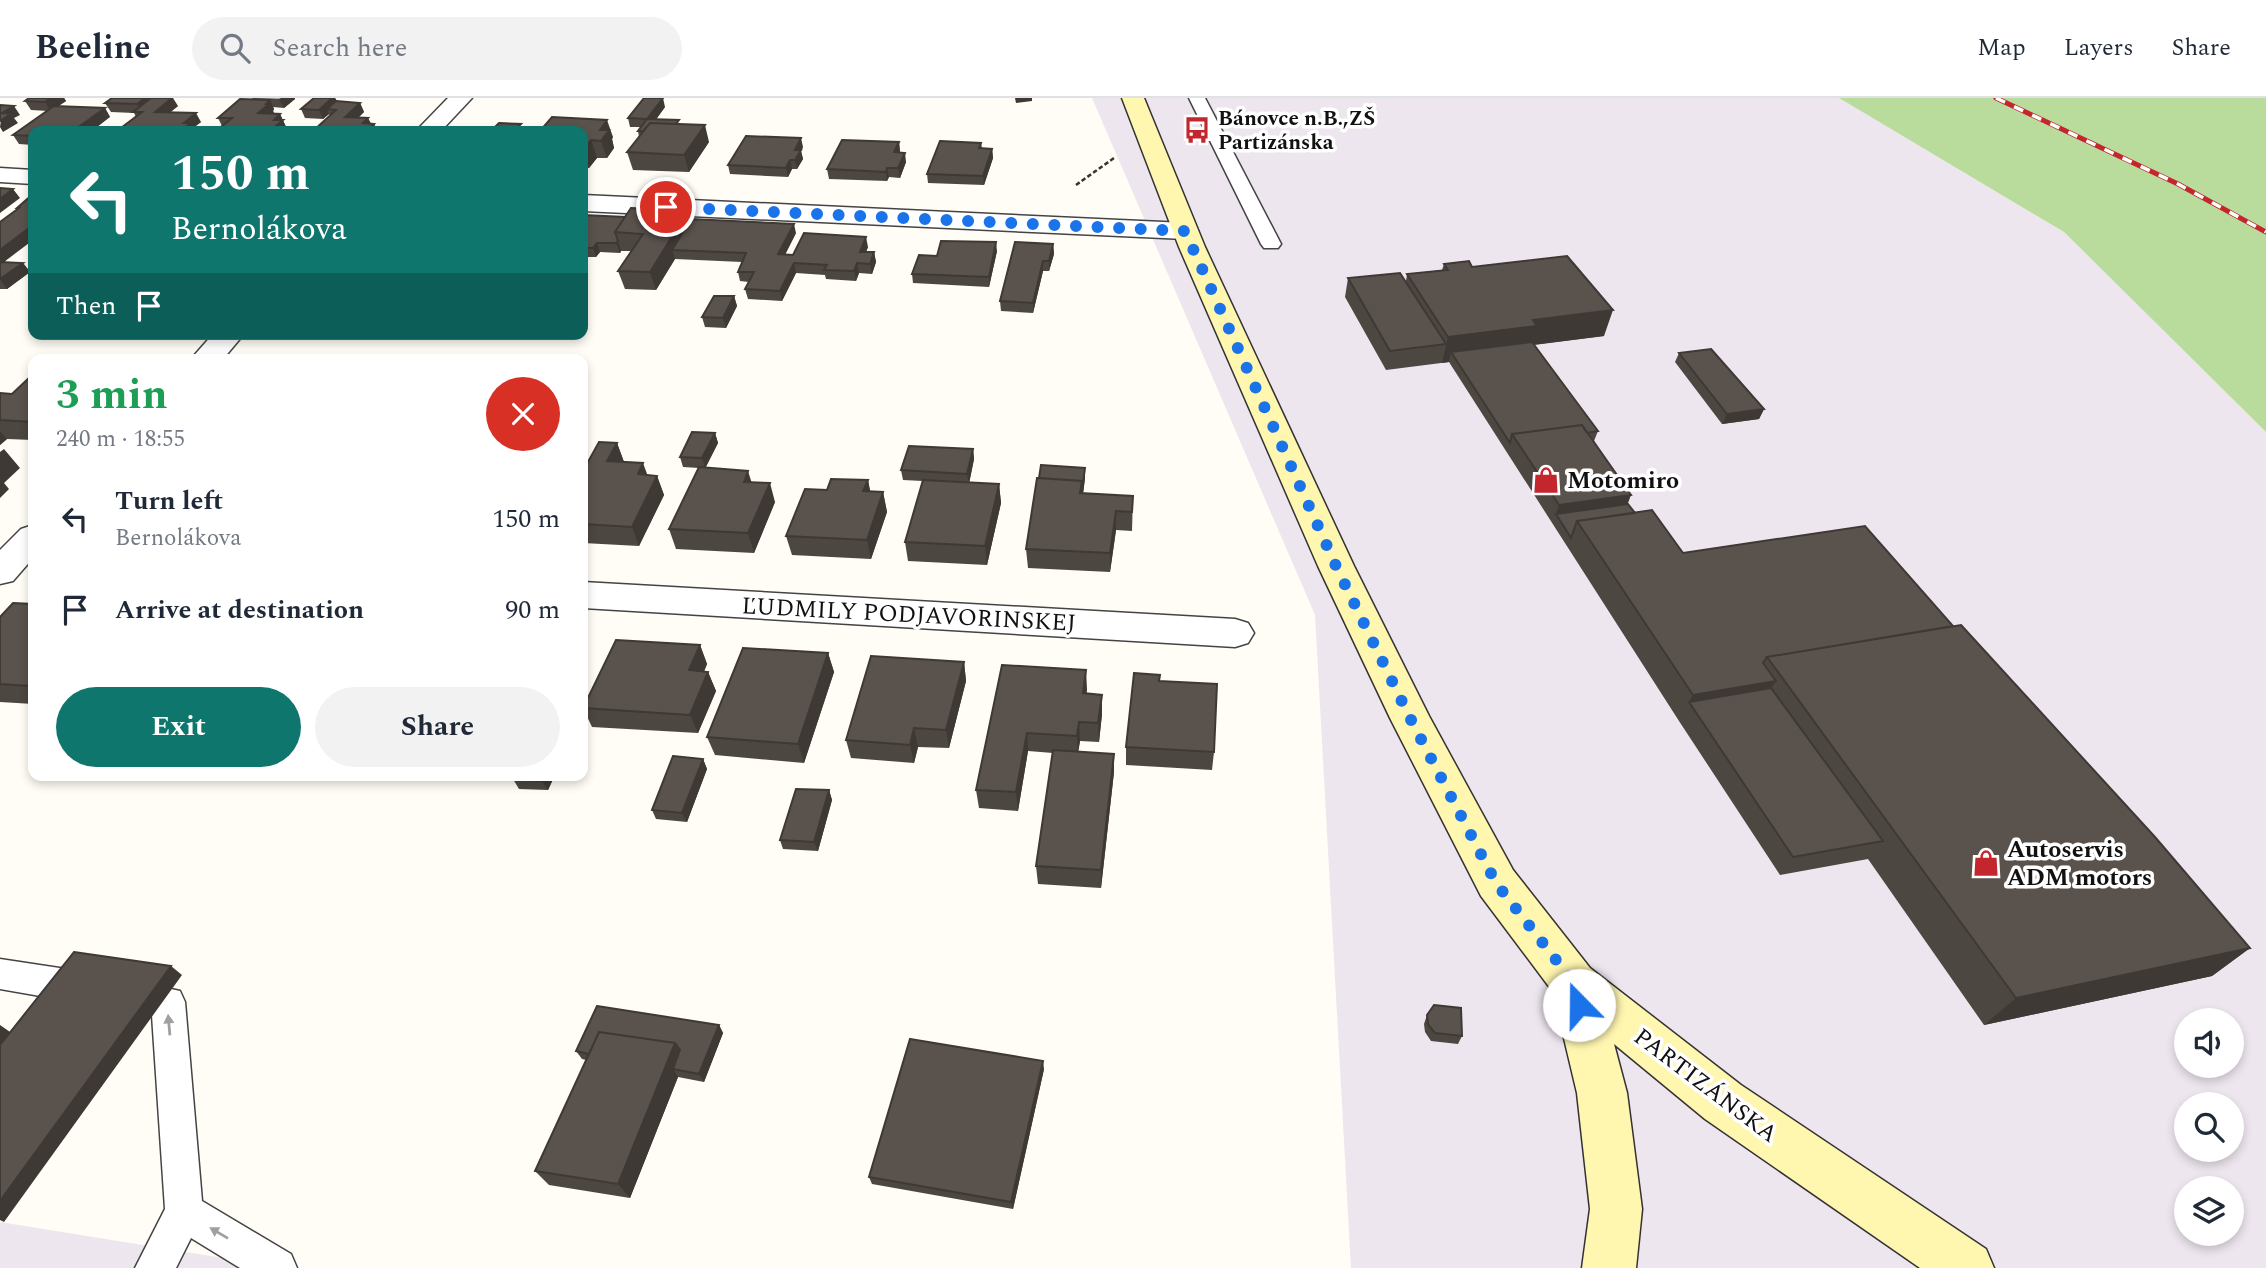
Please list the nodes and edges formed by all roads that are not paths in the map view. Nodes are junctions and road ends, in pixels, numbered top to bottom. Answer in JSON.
{"nodes":[{"id":1,"x":461,"y":98,"type":"edge"},
{"id":2,"x":1133,"y":98,"type":"edge"},
{"id":3,"x":1197,"y":98,"type":"edge"},
{"id":4,"x":433,"y":126,"type":"edge"},
{"id":5,"x":0,"y":175,"type":"edge"},
{"id":6,"x":28,"y":177,"type":"edge"},
{"id":7,"x":588,"y":203,"type":"edge"},
{"id":8,"x":1185,"y":231,"type":"junction"},
{"id":9,"x":1270,"y":244,"type":"dead end"},
{"id":10,"x":224,"y":340,"type":"edge"},
{"id":11,"x":211,"y":354,"type":"edge"},
{"id":12,"x":588,"y":595,"type":"edge"},
{"id":13,"x":1236,"y":633,"type":"dead end"},
{"id":14,"x":0,"y":974,"type":"edge"},
{"id":15,"x":1574,"y":983,"type":"junction"},
{"id":16,"x":184,"y":1212,"type":"junction"},
{"id":17,"x":155,"y":1268,"type":"edge"},
{"id":18,"x":277,"y":1268,"type":"edge"},
{"id":19,"x":1609,"y":1268,"type":"edge"},
{"id":20,"x":1967,"y":1268,"type":"edge"}],
"edges":[{"from":1,"to":4,"type":"street"},
{"from":2,"to":8,"type":"street","name":"PARTIZÁNSKA"},
{"from":3,"to":9,"type":"lane"},
{"from":5,"to":6,"type":"street"},
{"from":7,"to":8,"type":"street"},
{"from":8,"to":15,"type":"street","name":"PARTIZÁNSKA"},
{"from":10,"to":11,"type":"street"},
{"from":12,"to":13,"type":"street","name":"ĽUDMILY PODJAVORINSKEJ"},
{"from":16,"to":14,"type":"lane","one_way":true},
{"from":15,"to":19,"type":"street"},
{"from":15,"to":20,"type":"street","name":"PARTIZÁNSKA"},
{"from":16,"to":17,"type":"lane"},
{"from":18,"to":16,"type":"lane","one_way":true}]}
